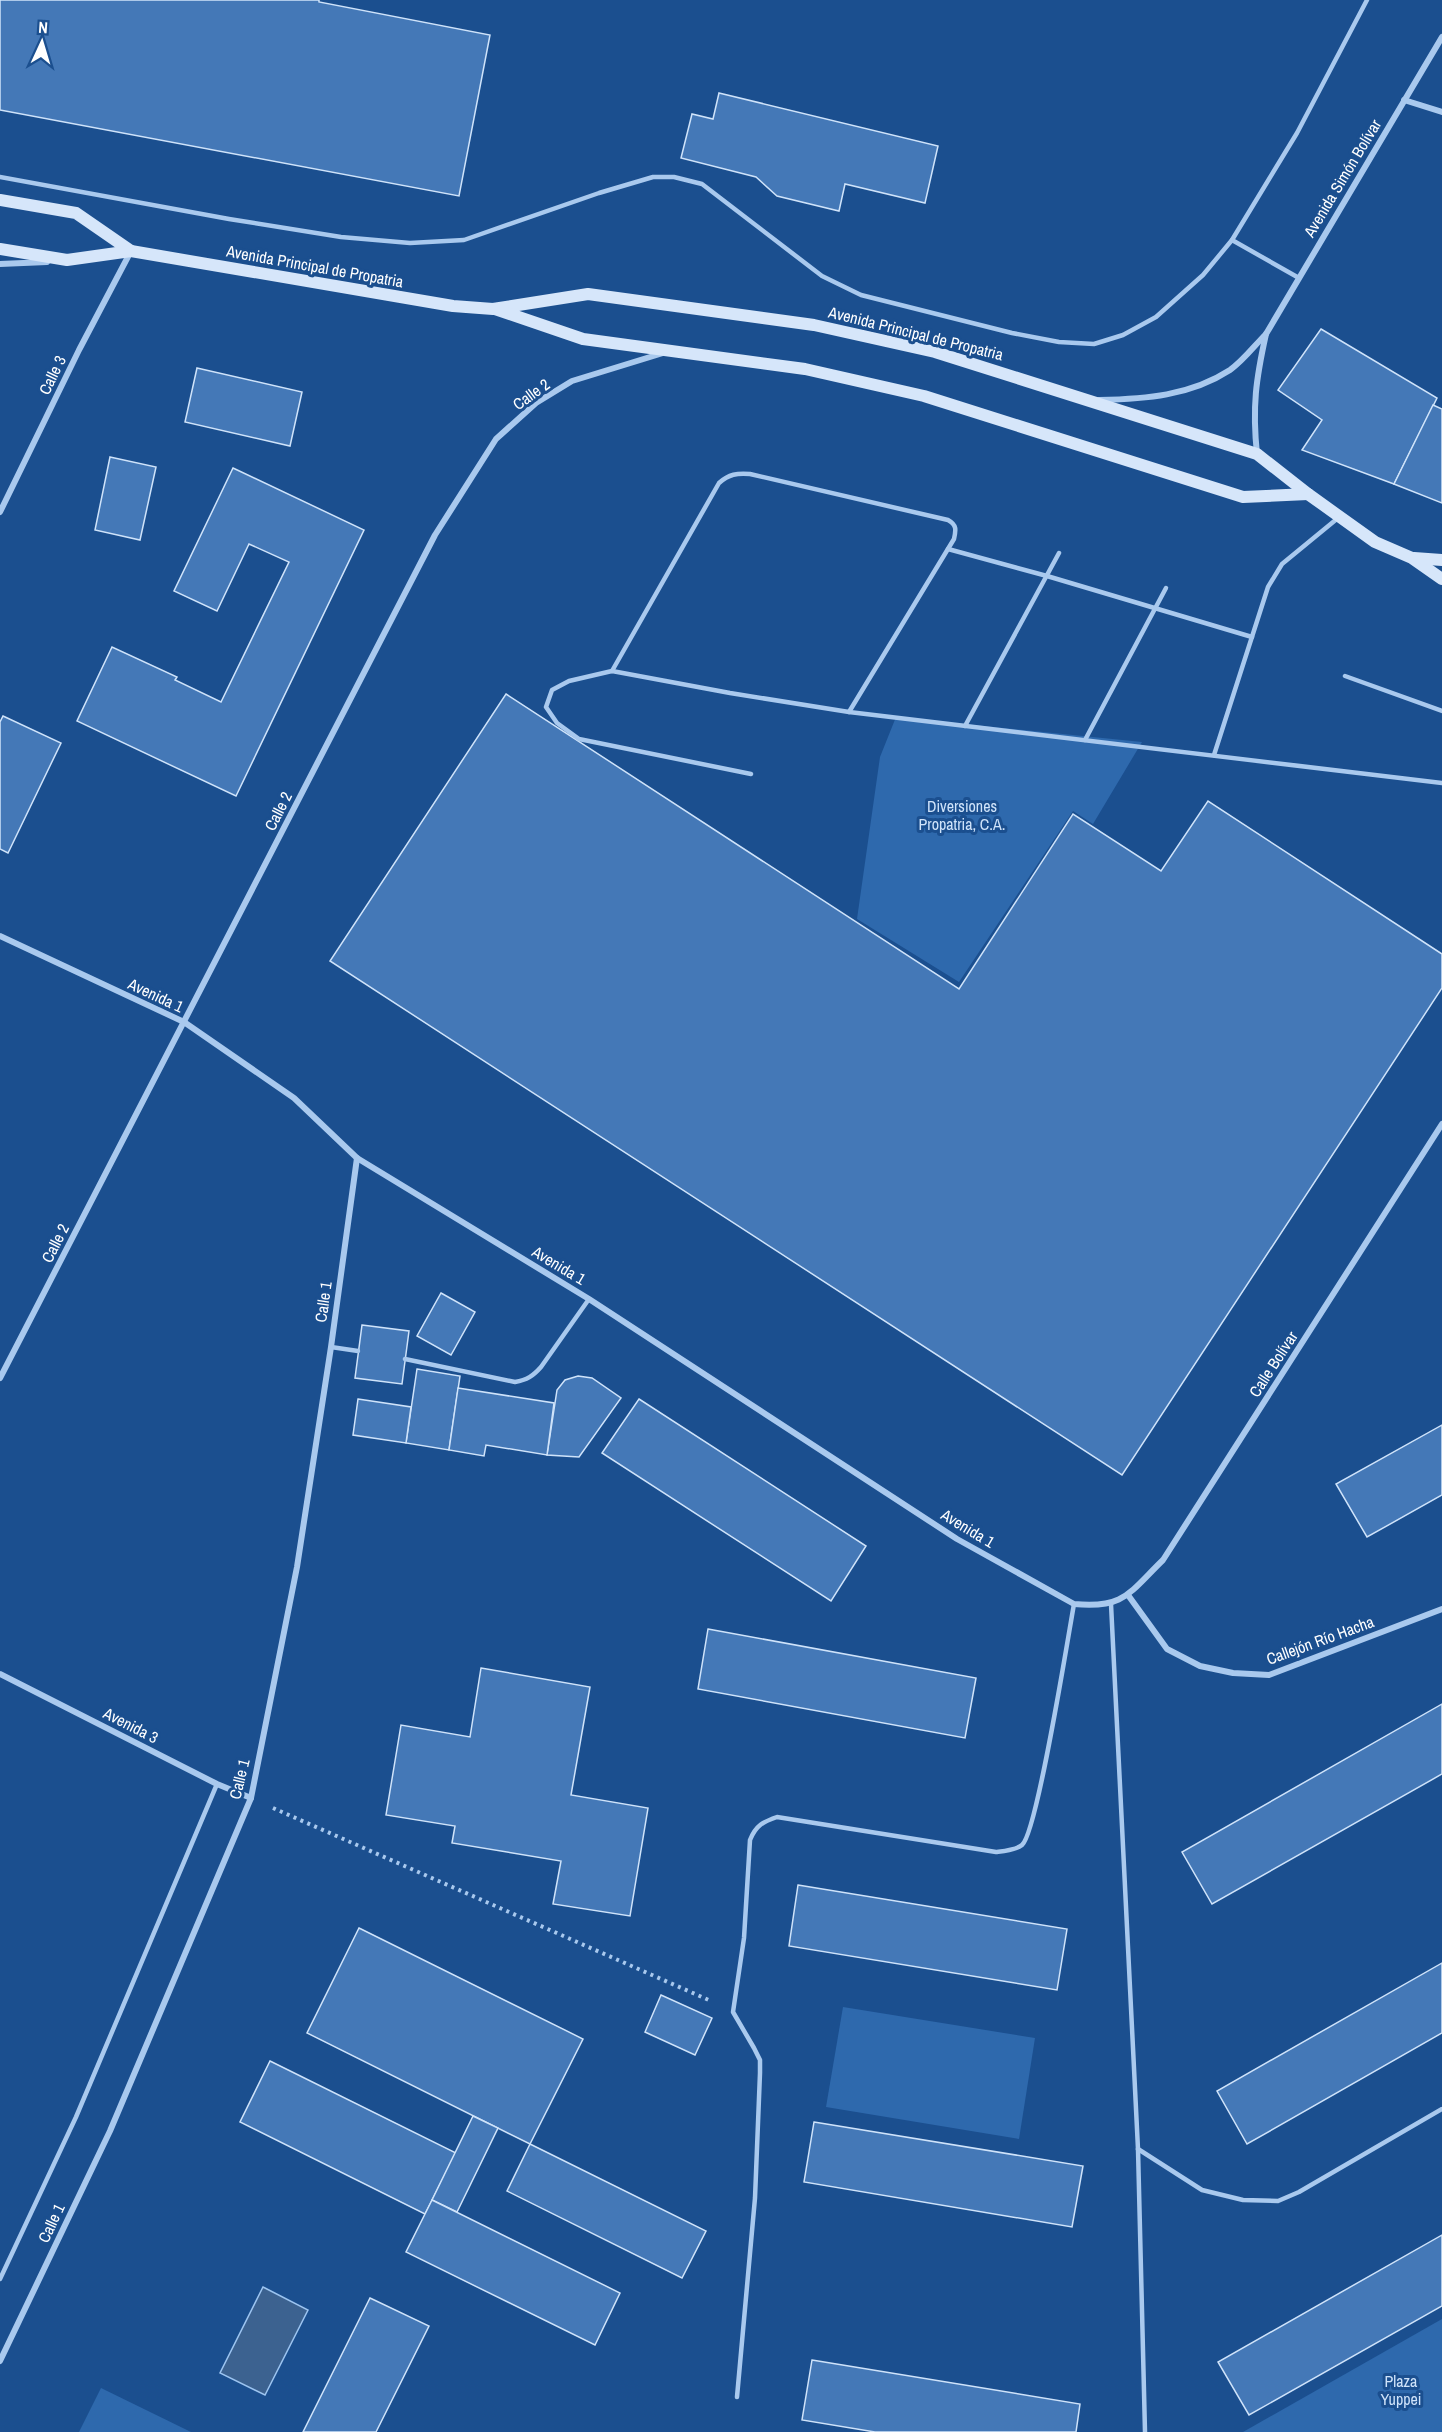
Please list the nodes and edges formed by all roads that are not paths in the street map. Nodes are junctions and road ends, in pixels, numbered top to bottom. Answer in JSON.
{"nodes":[{"id":1,"x":1367,"y":0,"type":"edge"},
{"id":2,"x":1442,"y":37,"type":"edge"},
{"id":3,"x":1404,"y":100,"type":"junction"},
{"id":4,"x":1442,"y":112,"type":"edge"},
{"id":5,"x":0,"y":177,"type":"edge"},
{"id":6,"x":0,"y":200,"type":"edge"},
{"id":7,"x":1233,"y":240,"type":"junction"},
{"id":8,"x":0,"y":249,"type":"edge"},
{"id":9,"x":131,"y":251,"type":"junction"},
{"id":10,"x":67,"y":260,"type":"junction"},
{"id":11,"x":0,"y":264,"type":"edge"},
{"id":12,"x":1299,"y":278,"type":"junction"},
{"id":13,"x":493,"y":309,"type":"junction"},
{"id":14,"x":1266,"y":334,"type":"junction"},
{"id":15,"x":672,"y":350,"type":"junction"},
{"id":16,"x":1090,"y":400,"type":"junction"},
{"id":17,"x":1257,"y":454,"type":"junction"},
{"id":18,"x":1308,"y":494,"type":"junction"},
{"id":19,"x":0,"y":512,"type":"edge"},
{"id":20,"x":1339,"y":517,"type":"junction"},
{"id":21,"x":948,"y":549,"type":"junction"},
{"id":22,"x":1059,"y":553,"type":"dead end"},
{"id":23,"x":1412,"y":558,"type":"junction"},
{"id":24,"x":1442,"y":560,"type":"edge"},
{"id":25,"x":1047,"y":576,"type":"junction"},
{"id":26,"x":1442,"y":579,"type":"edge"},
{"id":27,"x":1166,"y":588,"type":"dead end"},
{"id":28,"x":1156,"y":608,"type":"junction"},
{"id":29,"x":1252,"y":637,"type":"junction"},
{"id":30,"x":612,"y":671,"type":"junction"},
{"id":31,"x":1345,"y":676,"type":"dead end"},
{"id":32,"x":1442,"y":711,"type":"edge"},
{"id":33,"x":849,"y":712,"type":"junction"},
{"id":34,"x":964,"y":726,"type":"junction"},
{"id":35,"x":1085,"y":740,"type":"junction"},
{"id":36,"x":1214,"y":755,"type":"junction"},
{"id":37,"x":751,"y":774,"type":"dead end"},
{"id":38,"x":1442,"y":783,"type":"edge"},
{"id":39,"x":0,"y":936,"type":"edge"},
{"id":40,"x":184,"y":1023,"type":"junction"},
{"id":41,"x":1442,"y":1124,"type":"edge"},
{"id":42,"x":357,"y":1158,"type":"junction"},
{"id":43,"x":589,"y":1299,"type":"junction"},
{"id":44,"x":331,"y":1347,"type":"junction"},
{"id":45,"x":358,"y":1351,"type":"dead end"},
{"id":46,"x":405,"y":1359,"type":"dead end"},
{"id":47,"x":0,"y":1378,"type":"edge"},
{"id":48,"x":1128,"y":1595,"type":"junction"},
{"id":49,"x":1074,"y":1604,"type":"junction"},
{"id":50,"x":1111,"y":1604,"type":"junction"},
{"id":51,"x":1442,"y":1609,"type":"edge"},
{"id":52,"x":0,"y":1674,"type":"edge"},
{"id":53,"x":217,"y":1784,"type":"junction"},
{"id":54,"x":250,"y":1798,"type":"junction"},
{"id":55,"x":1442,"y":2109,"type":"edge"},
{"id":56,"x":1138,"y":2149,"type":"junction"},
{"id":57,"x":0,"y":2279,"type":"edge"},
{"id":58,"x":0,"y":2361,"type":"edge"},
{"id":59,"x":737,"y":2397,"type":"dead end"},
{"id":60,"x":1146,"y":2432,"type":"edge"}],
"edges":[{"from":1,"to":7,"type":"lane"},
{"from":2,"to":3,"type":"street","name":"Avenida Simón Bolívar"},
{"from":3,"to":4,"type":"street"},
{"from":3,"to":12,"type":"street","name":"Avenida Simón Bolívar"},
{"from":5,"to":7,"type":"lane"},
{"from":6,"to":9,"type":"main road","name":"Avenida Principal de Propatria"},
{"from":7,"to":12,"type":"lane"},
{"from":8,"to":10,"type":"main road","name":"Avenida Principal de Propatria"},
{"from":9,"to":10,"type":"main road","name":"Avenida Principal de Propatria"},
{"from":9,"to":13,"type":"main road","name":"Avenida Principal de Propatria"},
{"from":9,"to":19,"type":"street","name":"Calle 3"},
{"from":10,"to":11,"type":"street","name":"Avenida Principal de Propatria"},
{"from":12,"to":14,"type":"street","name":"Avenida Simón Bolívar"},
{"from":13,"to":15,"type":"main road","name":"Avenida Principal de Propatria"},
{"from":13,"to":16,"type":"main road","name":"Avenida Principal de Propatria"},
{"from":14,"to":16,"type":"street","name":"Avenida Simón Bolívar"},
{"from":14,"to":17,"type":"street","name":"Avenida Simón Bolívar"},
{"from":15,"to":18,"type":"main road","name":"Avenida Principal de Propatria"},
{"from":15,"to":40,"type":"street","name":"Calle 2"},
{"from":16,"to":17,"type":"main road","name":"Avenida Principal de Propatria"},
{"from":17,"to":18,"type":"main road","name":"Avenida Principal de Propatria"},
{"from":18,"to":20,"type":"main road","name":"Avenida Principal de Propatria"},
{"from":20,"to":23,"type":"main road","name":"Avenida Principal de Propatria"},
{"from":20,"to":29,"type":"lane"},
{"from":21,"to":25,"type":"lane"},
{"from":21,"to":30,"type":"lane"},
{"from":21,"to":33,"type":"lane"},
{"from":22,"to":25,"type":"lane"},
{"from":23,"to":24,"type":"main road","name":"Avenida Principal de Propatria"},
{"from":23,"to":26,"type":"main road","name":"Avenida Principal de Propatria"},
{"from":25,"to":28,"type":"lane"},
{"from":25,"to":34,"type":"lane"},
{"from":27,"to":28,"type":"lane"},
{"from":28,"to":29,"type":"lane"},
{"from":28,"to":35,"type":"lane"},
{"from":29,"to":36,"type":"lane"},
{"from":30,"to":33,"type":"lane"},
{"from":30,"to":37,"type":"lane"},
{"from":31,"to":32,"type":"lane"},
{"from":33,"to":34,"type":"lane"},
{"from":34,"to":35,"type":"lane"},
{"from":35,"to":36,"type":"lane"},
{"from":36,"to":38,"type":"lane"},
{"from":39,"to":40,"type":"street","name":"Avenida 1"},
{"from":40,"to":42,"type":"street","name":"Avenida 1"},
{"from":40,"to":47,"type":"street","name":"Calle 2"},
{"from":41,"to":48,"type":"street","name":"Calle Bolívar"},
{"from":42,"to":43,"type":"street","name":"Avenida 1"},
{"from":42,"to":44,"type":"street","name":"Calle 1"},
{"from":43,"to":46,"type":"lane"},
{"from":43,"to":49,"type":"street","name":"Avenida 1"},
{"from":44,"to":45,"type":"lane"},
{"from":44,"to":54,"type":"street","name":"Calle 1"},
{"from":48,"to":50,"type":"street","name":"Calle Bolívar"},
{"from":48,"to":51,"type":"street","name":"Callejón Río Hacha"},
{"from":49,"to":50,"type":"street","name":"Avenida 1"},
{"from":49,"to":59,"type":"lane"},
{"from":50,"to":56,"type":"lane"},
{"from":52,"to":53,"type":"street","name":"Avenida 3"},
{"from":53,"to":54,"type":"street","name":"Avenida 3"},
{"from":53,"to":57,"type":"lane","name":"Calle 1"},
{"from":54,"to":58,"type":"street","name":"Calle 1"},
{"from":55,"to":56,"type":"lane"},
{"from":56,"to":60,"type":"lane"}]}
